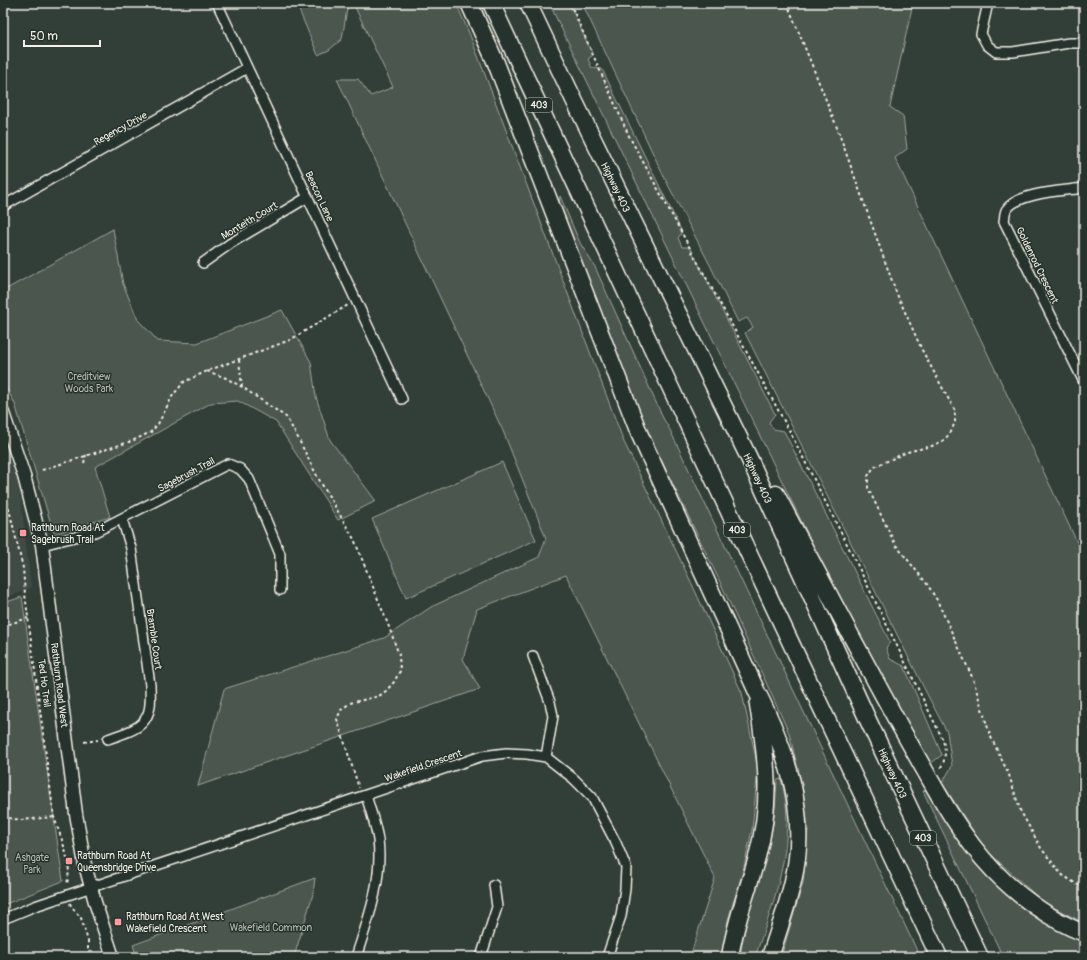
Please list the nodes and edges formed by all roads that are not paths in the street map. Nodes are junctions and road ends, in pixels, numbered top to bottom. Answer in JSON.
{"nodes":[{"id":1,"x":217,"y":3,"type":"edge"},
{"id":2,"x":469,"y":3,"type":"edge"},
{"id":3,"x":491,"y":3,"type":"edge"},
{"id":4,"x":528,"y":3,"type":"edge"},
{"id":5,"x":988,"y":3,"type":"edge"},
{"id":6,"x":1084,"y":43,"type":"edge"},
{"id":7,"x":247,"y":68,"type":"junction"},
{"id":8,"x":1084,"y":188,"type":"edge"},
{"id":9,"x":308,"y":197,"type":"junction"},
{"id":10,"x":3,"y":206,"type":"edge"},
{"id":11,"x":203,"y":262,"type":"dead end"},
{"id":12,"x":1084,"y":382,"type":"edge"},
{"id":13,"x":402,"y":399,"type":"dead end"},
{"id":14,"x":3,"y":413,"type":"edge"},
{"id":15,"x":749,"y":458,"type":"junction"},
{"id":16,"x":122,"y":519,"type":"junction"},
{"id":17,"x":42,"y":545,"type":"junction"},
{"id":18,"x":280,"y":590,"type":"dead end"},
{"id":19,"x":533,"y":656,"type":"dead end"},
{"id":20,"x":756,"y":692,"type":"junction"},
{"id":21,"x":108,"y":739,"type":"road end"},
{"id":22,"x":546,"y":757,"type":"junction"},
{"id":23,"x":364,"y":796,"type":"junction"},
{"id":24,"x":494,"y":885,"type":"dead end"},
{"id":25,"x":91,"y":887,"type":"junction"},
{"id":26,"x":3,"y":919,"type":"edge"},
{"id":27,"x":1084,"y":933,"type":"edge"},
{"id":28,"x":113,"y":957,"type":"edge"},
{"id":29,"x":356,"y":957,"type":"edge"},
{"id":30,"x":481,"y":957,"type":"edge"},
{"id":31,"x":607,"y":957,"type":"edge"},
{"id":32,"x":730,"y":957,"type":"edge"},
{"id":33,"x":770,"y":957,"type":"edge"},
{"id":34,"x":939,"y":957,"type":"edge"},
{"id":35,"x":980,"y":957,"type":"edge"}],
"edges":[{"from":1,"to":7,"type":"street","name":"Beacon Lane"},
{"from":2,"to":20,"type":"highway"},
{"from":3,"to":34,"type":"highway","number":"403"},
{"from":4,"to":15,"type":"highway","name":"Highway 403","number":"403"},
{"from":5,"to":6,"type":"street"},
{"from":7,"to":9,"type":"street","name":"Beacon Lane"},
{"from":7,"to":10,"type":"street","name":"Regency Drive"},
{"from":8,"to":12,"type":"street","name":"Goldenrod Crescent"},
{"from":9,"to":11,"type":"street","name":"Monteith Court"},
{"from":9,"to":13,"type":"street","name":"Beacon Lane"},
{"from":14,"to":17,"type":"street","name":"Rathburn Road West"},
{"from":15,"to":27,"type":"highway"},
{"from":15,"to":35,"type":"highway","name":"Highway 403","number":"403"},
{"from":16,"to":17,"type":"street","name":"Sagebrush Trail"},
{"from":16,"to":18,"type":"street","name":"Sagebrush Trail"},
{"from":16,"to":21,"type":"street","name":"Bramble Court"},
{"from":17,"to":25,"type":"street","name":"Rathburn Road West"},
{"from":19,"to":22,"type":"street"},
{"from":20,"to":32,"type":"highway"},
{"from":20,"to":33,"type":"highway"},
{"from":22,"to":23,"type":"street","name":"Wakefield Crescent"},
{"from":22,"to":31,"type":"street","name":"Wakefield Crescent"},
{"from":23,"to":25,"type":"street","name":"Wakefield Crescent"},
{"from":23,"to":29,"type":"street"},
{"from":24,"to":30,"type":"street"},
{"from":25,"to":26,"type":"street","name":"Wakefield Crescent"},
{"from":25,"to":28,"type":"street","name":"Rathburn Road West"}]}
